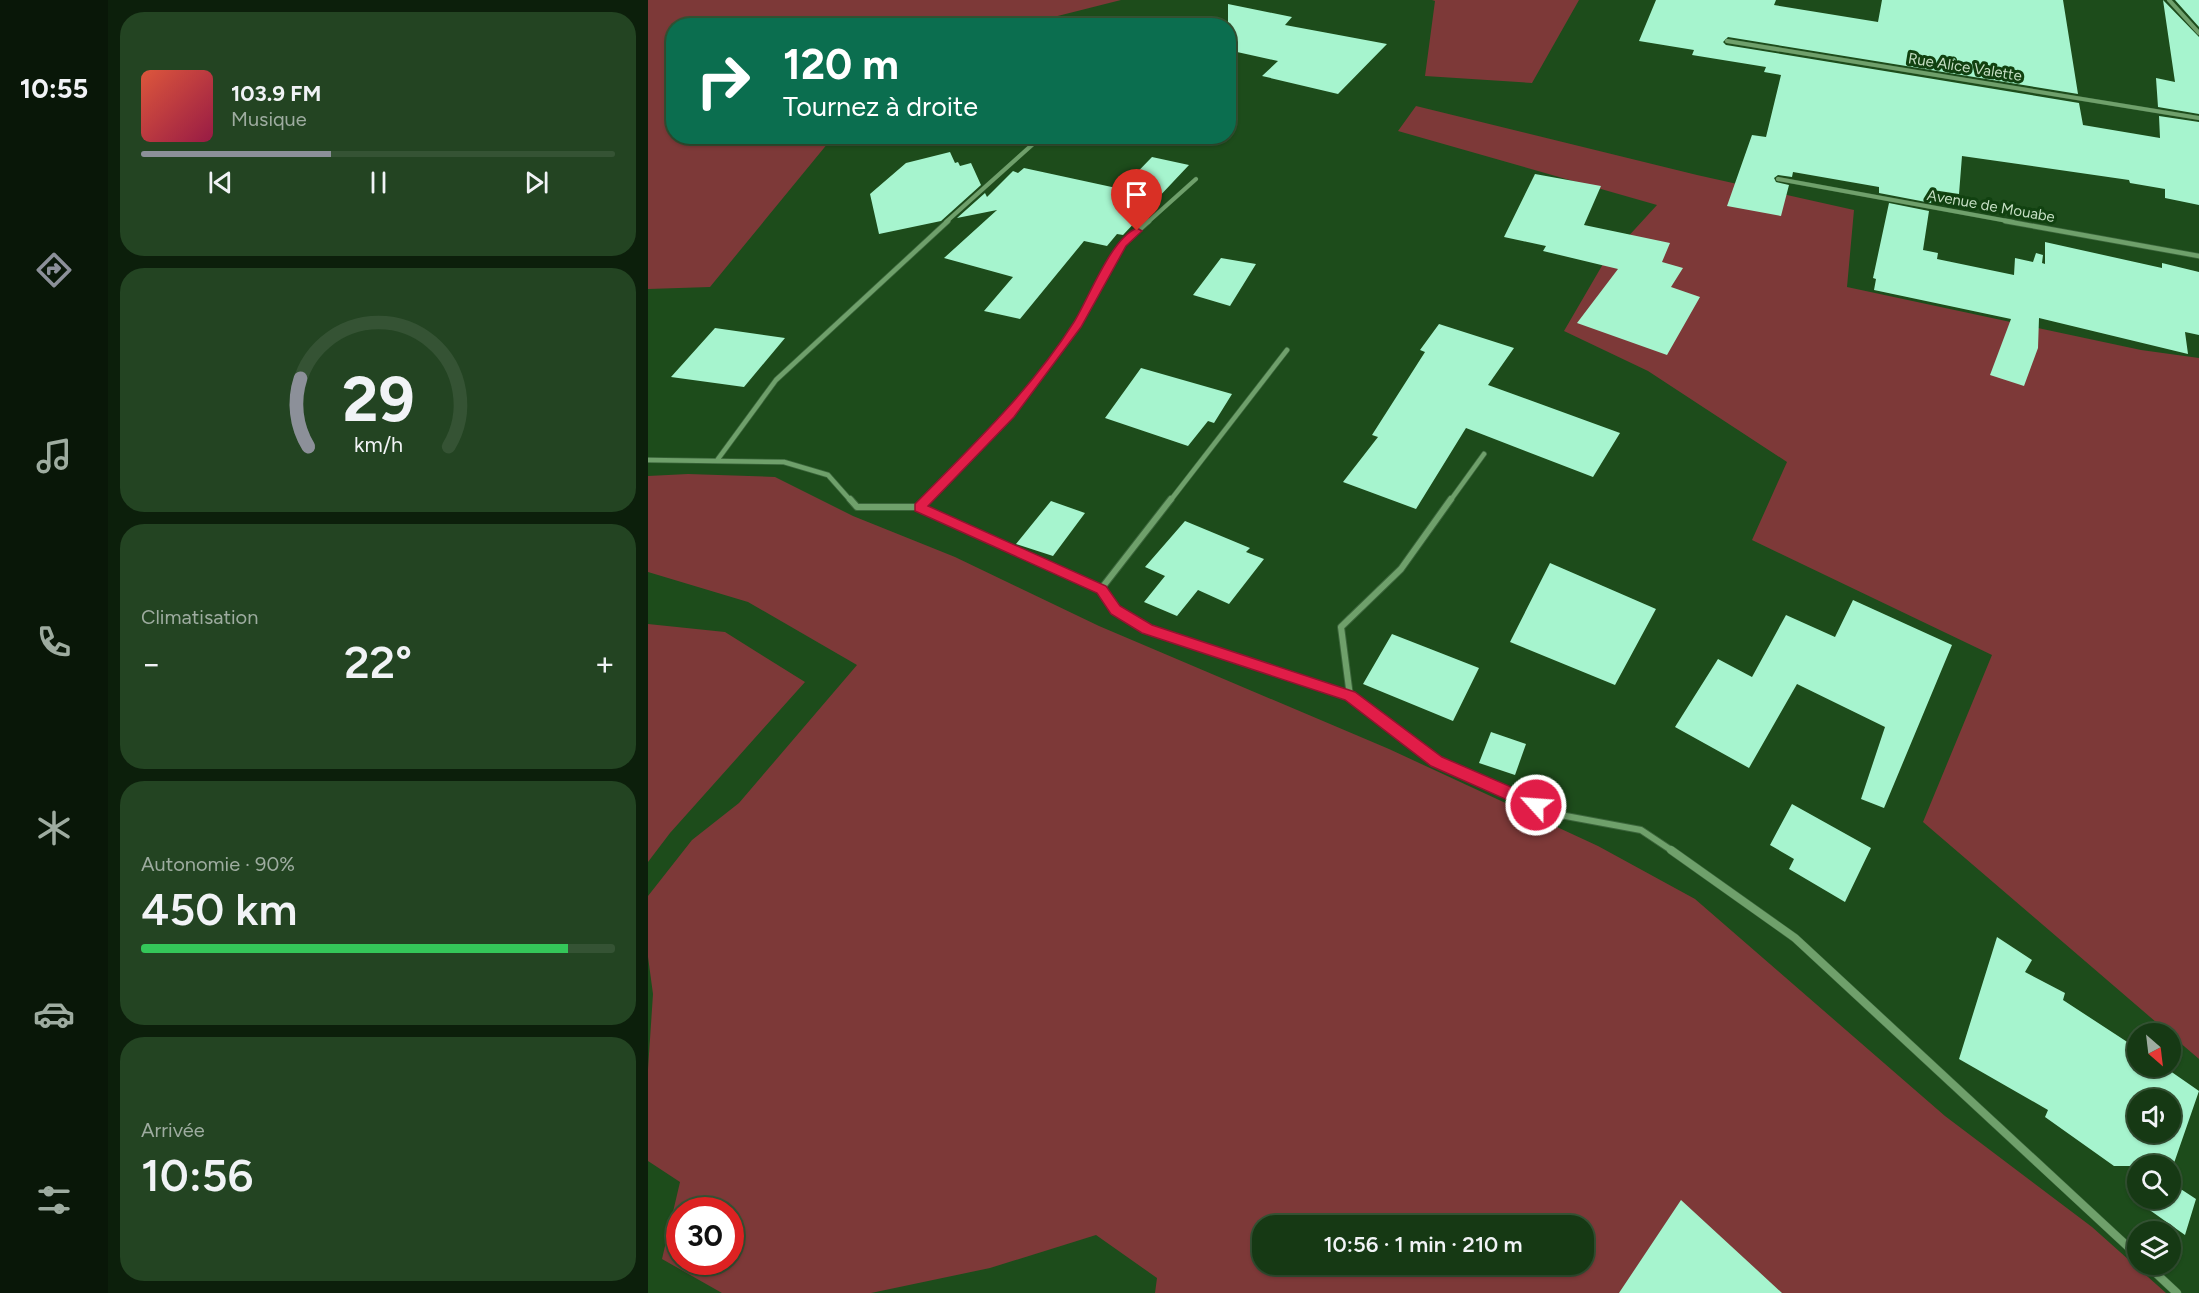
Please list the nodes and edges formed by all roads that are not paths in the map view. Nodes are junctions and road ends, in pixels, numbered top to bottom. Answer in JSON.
{"nodes":[{"id":1,"x":2169,"y":0,"type":"edge"},
{"id":2,"x":2199,"y":33,"type":"edge"},
{"id":3,"x":1727,"y":41,"type":"dead end"},
{"id":4,"x":2199,"y":118,"type":"edge"},
{"id":5,"x":1033,"y":144,"type":"edge"},
{"id":6,"x":1196,"y":179,"type":"dead end"},
{"id":7,"x":1778,"y":179,"type":"dead end"},
{"id":8,"x":2199,"y":256,"type":"edge"},
{"id":9,"x":1287,"y":350,"type":"dead end"},
{"id":10,"x":1484,"y":454,"type":"dead end"},
{"id":11,"x":718,"y":459,"type":"junction"},
{"id":12,"x":648,"y":460,"type":"edge"},
{"id":13,"x":919,"y":507,"type":"junction"},
{"id":14,"x":1101,"y":589,"type":"junction"},
{"id":15,"x":1350,"y":696,"type":"junction"},
{"id":16,"x":2127,"y":1247,"type":"edge"},
{"id":17,"x":2158,"y":1275,"type":"edge"},
{"id":18,"x":2177,"y":1293,"type":"edge"}],
"edges":[{"from":1,"to":2,"type":"street"},
{"from":3,"to":4,"type":"street","name":"Rue Alice Valette"},
{"from":5,"to":11,"type":"street"},
{"from":6,"to":13,"type":"street"},
{"from":7,"to":8,"type":"street","name":"Avenue de Mouabe"},
{"from":9,"to":14,"type":"street"},
{"from":10,"to":15,"type":"street"},
{"from":11,"to":12,"type":"street"},
{"from":11,"to":13,"type":"street"},
{"from":13,"to":14,"type":"street"},
{"from":14,"to":15,"type":"street"},
{"from":15,"to":16,"type":"street"},
{"from":17,"to":18,"type":"street"}]}
